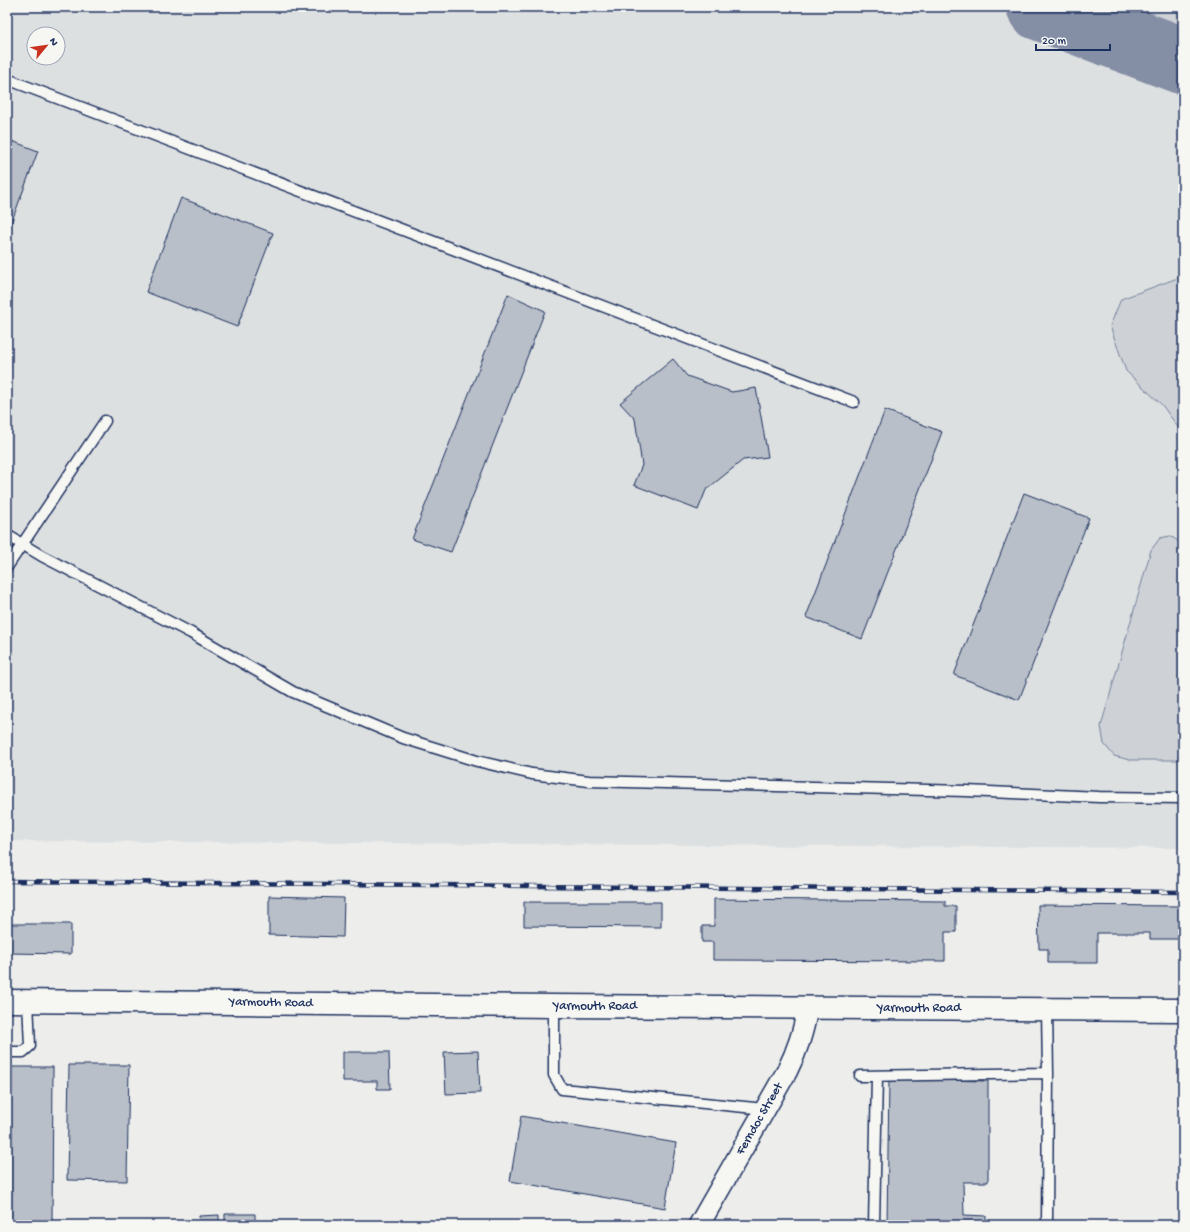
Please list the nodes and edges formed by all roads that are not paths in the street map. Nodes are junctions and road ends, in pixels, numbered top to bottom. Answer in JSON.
{"nodes":[{"id":1,"x":7,"y":79,"type":"edge"},
{"id":2,"x":854,"y":402,"type":"dead end"},
{"id":3,"x":105,"y":421,"type":"dead end"},
{"id":4,"x":7,"y":534,"type":"edge"},
{"id":5,"x":23,"y":544,"type":"junction"},
{"id":6,"x":7,"y":567,"type":"edge"},
{"id":7,"x":1183,"y":798,"type":"edge"},
{"id":8,"x":18,"y":1001,"type":"edge"},
{"id":9,"x":554,"y":1006,"type":"junction"},
{"id":10,"x":808,"y":1007,"type":"junction"},
{"id":11,"x":1047,"y":1009,"type":"junction"},
{"id":12,"x":1183,"y":1010,"type":"edge"},
{"id":13,"x":7,"y":1052,"type":"edge"},
{"id":14,"x":1048,"y":1073,"type":"junction"},
{"id":15,"x":860,"y":1076,"type":"dead end"},
{"id":16,"x":878,"y":1076,"type":"junction"},
{"id":17,"x":764,"y":1109,"type":"junction"},
{"id":18,"x":699,"y":1225,"type":"edge"},
{"id":19,"x":874,"y":1225,"type":"edge"},
{"id":20,"x":1047,"y":1225,"type":"edge"}],
"edges":[{"from":1,"to":2,"type":"lane"},
{"from":3,"to":5,"type":"lane"},
{"from":4,"to":5,"type":"lane"},
{"from":5,"to":6,"type":"lane"},
{"from":5,"to":7,"type":"lane"},
{"from":8,"to":9,"type":"main road","name":"Yarmouth Road"},
{"from":8,"to":13,"type":"lane"},
{"from":9,"to":10,"type":"main road","name":"Yarmouth Road"},
{"from":9,"to":17,"type":"lane"},
{"from":10,"to":11,"type":"main road","name":"Yarmouth Road"},
{"from":10,"to":17,"type":"street","name":"Ferndoc Street"},
{"from":11,"to":12,"type":"main road","name":"Yarmouth Road"},
{"from":11,"to":14,"type":"lane"},
{"from":14,"to":16,"type":"lane"},
{"from":14,"to":20,"type":"lane"},
{"from":15,"to":16,"type":"lane"},
{"from":16,"to":19,"type":"lane"},
{"from":17,"to":18,"type":"street","name":"Ferndoc Street"}]}
